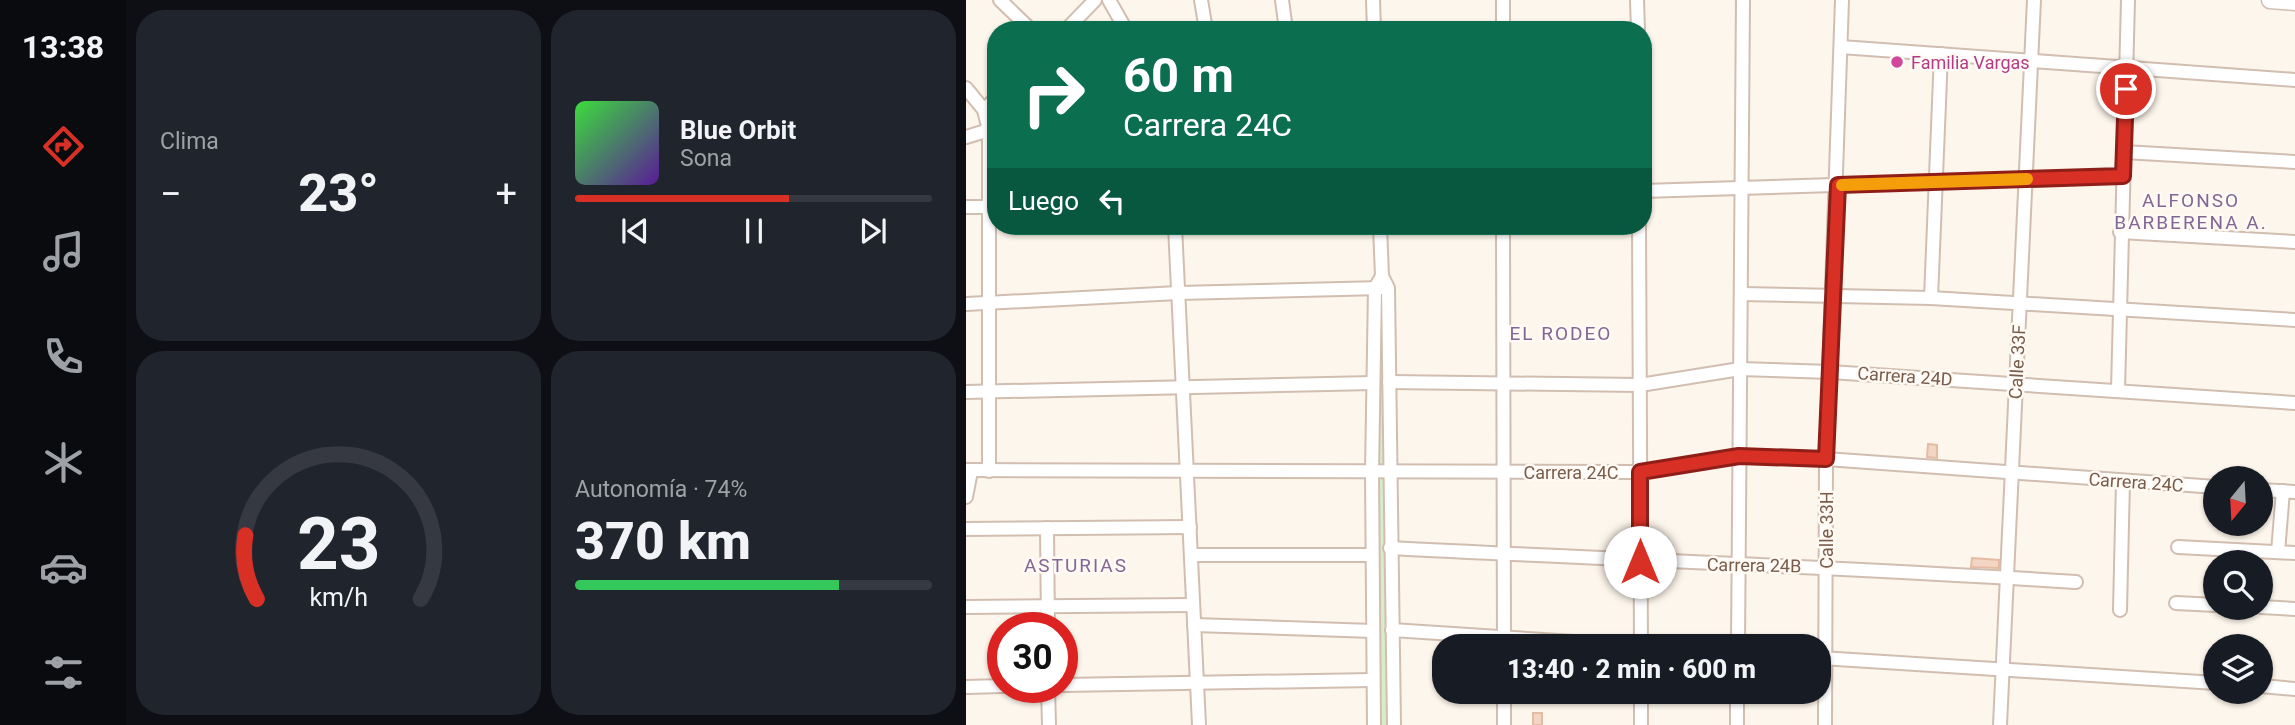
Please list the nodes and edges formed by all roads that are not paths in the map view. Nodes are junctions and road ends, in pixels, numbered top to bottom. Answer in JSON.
{"nodes":[{"id":1,"x":1000,"y":0,"type":"edge"},
{"id":2,"x":1095,"y":0,"type":"edge"},
{"id":3,"x":1109,"y":0,"type":"edge"},
{"id":4,"x":1201,"y":0,"type":"edge"},
{"id":5,"x":1282,"y":0,"type":"edge"},
{"id":6,"x":1373,"y":0,"type":"edge"},
{"id":7,"x":1503,"y":0,"type":"edge"},
{"id":8,"x":1637,"y":0,"type":"edge"},
{"id":9,"x":1744,"y":0,"type":"edge"},
{"id":10,"x":1842,"y":0,"type":"edge"},
{"id":11,"x":2034,"y":0,"type":"edge"},
{"id":12,"x":2128,"y":0,"type":"edge"},
{"id":13,"x":2270,"y":0,"type":"edge"},
{"id":14,"x":2295,"y":2,"type":"edge"},
{"id":15,"x":1022,"y":21,"type":"edge"},
{"id":16,"x":1075,"y":21,"type":"edge"},
{"id":17,"x":1121,"y":21,"type":"edge"},
{"id":18,"x":1204,"y":21,"type":"edge"},
{"id":19,"x":1285,"y":21,"type":"edge"},
{"id":20,"x":1374,"y":21,"type":"edge"},
{"id":21,"x":1503,"y":21,"type":"edge"},
{"id":22,"x":1638,"y":21,"type":"edge"},
{"id":23,"x":1841,"y":47,"type":"junction"},
{"id":24,"x":1941,"y":54,"type":"junction"},
{"id":25,"x":2031,"y":60,"type":"junction"},
{"id":26,"x":2126,"y":67,"type":"junction"},
{"id":27,"x":2295,"y":80,"type":"edge"},
{"id":28,"x":966,"y":88,"type":"edge"},
{"id":29,"x":987,"y":107,"type":"edge"},
{"id":30,"x":984,"y":110,"type":"junction"},
{"id":31,"x":987,"y":122,"type":"edge"},
{"id":32,"x":987,"y":131,"type":"edge"},
{"id":33,"x":966,"y":137,"type":"edge"},
{"id":34,"x":2124,"y":152,"type":"junction"},
{"id":35,"x":2295,"y":162,"type":"edge"},
{"id":36,"x":2123,"y":176,"type":"junction"},
{"id":37,"x":2025,"y":179,"type":"junction"},
{"id":38,"x":1934,"y":182,"type":"junction"},
{"id":39,"x":1838,"y":185,"type":"junction"},
{"id":40,"x":1742,"y":188,"type":"junction"},
{"id":41,"x":1652,"y":191,"type":"edge"},
{"id":42,"x":966,"y":207,"type":"edge"},
{"id":43,"x":987,"y":207,"type":"edge"},
{"id":44,"x":2120,"y":232,"type":"junction"},
{"id":45,"x":991,"y":235,"type":"edge"},
{"id":46,"x":1175,"y":235,"type":"edge"},
{"id":47,"x":1380,"y":235,"type":"edge"},
{"id":48,"x":1503,"y":235,"type":"edge"},
{"id":49,"x":1639,"y":235,"type":"edge"},
{"id":50,"x":2295,"y":242,"type":"edge"},
{"id":51,"x":1382,"y":284,"type":"junction"},
{"id":52,"x":1178,"y":293,"type":"junction"},
{"id":53,"x":1741,"y":294,"type":"junction"},
{"id":54,"x":1831,"y":295,"type":"junction"},
{"id":55,"x":1931,"y":298,"type":"junction"},
{"id":56,"x":988,"y":303,"type":"junction"},
{"id":57,"x":2019,"y":303,"type":"junction"},
{"id":58,"x":966,"y":304,"type":"edge"},
{"id":59,"x":2120,"y":309,"type":"junction"},
{"id":60,"x":2295,"y":320,"type":"edge"},
{"id":61,"x":1740,"y":369,"type":"junction"},
{"id":62,"x":1830,"y":372,"type":"junction"},
{"id":63,"x":1389,"y":382,"type":"junction"},
{"id":64,"x":1373,"y":383,"type":"junction"},
{"id":65,"x":1504,"y":383,"type":"junction"},
{"id":66,"x":2015,"y":384,"type":"junction"},
{"id":67,"x":1640,"y":385,"type":"junction"},
{"id":68,"x":1183,"y":388,"type":"junction"},
{"id":69,"x":2118,"y":390,"type":"junction"},
{"id":70,"x":966,"y":392,"type":"edge"},
{"id":71,"x":988,"y":392,"type":"junction"},
{"id":72,"x":2295,"y":403,"type":"edge"},
{"id":73,"x":1739,"y":456,"type":"junction"},
{"id":74,"x":1826,"y":459,"type":"junction"},
{"id":75,"x":969,"y":471,"type":"edge"},
{"id":76,"x":989,"y":471,"type":"junction"},
{"id":77,"x":1372,"y":471,"type":"junction"},
{"id":78,"x":1187,"y":472,"type":"junction"},
{"id":79,"x":1390,"y":472,"type":"junction"},
{"id":80,"x":1504,"y":472,"type":"junction"},
{"id":81,"x":1640,"y":472,"type":"junction"},
{"id":82,"x":2011,"y":473,"type":"junction"},
{"id":83,"x":2123,"y":481,"type":"junction"},
{"id":84,"x":2203,"y":486,"type":"edge"},
{"id":85,"x":2289,"y":492,"type":"edge"},
{"id":86,"x":966,"y":497,"type":"edge"},
{"id":87,"x":1190,"y":527,"type":"junction"},
{"id":88,"x":966,"y":528,"type":"edge"},
{"id":89,"x":1046,"y":528,"type":"junction"},
{"id":90,"x":2178,"y":547,"type":"dead end"},
{"id":91,"x":1390,"y":548,"type":"junction"},
{"id":92,"x":2203,"y":550,"type":"edge"},
{"id":93,"x":2278,"y":552,"type":"junction"},
{"id":94,"x":2273,"y":553,"type":"edge"},
{"id":95,"x":2295,"y":553,"type":"edge"},
{"id":96,"x":1504,"y":554,"type":"junction"},
{"id":97,"x":1191,"y":555,"type":"junction"},
{"id":98,"x":1372,"y":555,"type":"junction"},
{"id":99,"x":1640,"y":562,"type":"junction"},
{"id":100,"x":1739,"y":565,"type":"junction"},
{"id":101,"x":1825,"y":566,"type":"junction"},
{"id":102,"x":2006,"y":578,"type":"junction"},
{"id":103,"x":2076,"y":582,"type":"dead end"},
{"id":104,"x":2176,"y":603,"type":"dead end"},
{"id":105,"x":2203,"y":604,"type":"edge"},
{"id":106,"x":1193,"y":605,"type":"junction"},
{"id":107,"x":1048,"y":606,"type":"junction"},
{"id":108,"x":966,"y":607,"type":"edge"},
{"id":109,"x":2273,"y":608,"type":"edge"},
{"id":110,"x":2295,"y":609,"type":"edge"},
{"id":111,"x":2120,"y":610,"type":"dead end"},
{"id":112,"x":1048,"y":612,"type":"edge"},
{"id":113,"x":1194,"y":625,"type":"junction"},
{"id":114,"x":1392,"y":630,"type":"junction"},
{"id":115,"x":1373,"y":631,"type":"junction"},
{"id":116,"x":1433,"y":634,"type":"edge"},
{"id":117,"x":1504,"y":634,"type":"edge"},
{"id":118,"x":1641,"y":634,"type":"edge"},
{"id":119,"x":1738,"y":634,"type":"edge"},
{"id":120,"x":1823,"y":634,"type":"edge"},
{"id":121,"x":1831,"y":659,"type":"edge"},
{"id":122,"x":2002,"y":670,"type":"junction"},
{"id":123,"x":1374,"y":680,"type":"junction"},
{"id":124,"x":2203,"y":682,"type":"edge"},
{"id":125,"x":1197,"y":684,"type":"junction"},
{"id":126,"x":1078,"y":685,"type":"edge"},
{"id":127,"x":987,"y":686,"type":"edge"},
{"id":128,"x":966,"y":687,"type":"edge"},
{"id":129,"x":2273,"y":687,"type":"edge"},
{"id":130,"x":2295,"y":689,"type":"edge"},
{"id":131,"x":1048,"y":703,"type":"edge"},
{"id":132,"x":1504,"y":704,"type":"edge"},
{"id":133,"x":1641,"y":704,"type":"edge"},
{"id":134,"x":1737,"y":704,"type":"edge"},
{"id":135,"x":1824,"y":704,"type":"edge"},
{"id":136,"x":1049,"y":725,"type":"edge"},
{"id":137,"x":1199,"y":725,"type":"edge"},
{"id":138,"x":1374,"y":725,"type":"edge"},
{"id":139,"x":1394,"y":725,"type":"edge"},
{"id":140,"x":1504,"y":725,"type":"edge"},
{"id":141,"x":1642,"y":725,"type":"edge"},
{"id":142,"x":1737,"y":725,"type":"edge"},
{"id":143,"x":1825,"y":725,"type":"edge"},
{"id":144,"x":2000,"y":725,"type":"edge"}],
"edges":[{"from":1,"to":15,"type":"street"},
{"from":2,"to":16,"type":"street"},
{"from":3,"to":17,"type":"street"},
{"from":4,"to":18,"type":"street"},
{"from":5,"to":19,"type":"street"},
{"from":6,"to":20,"type":"street"},
{"from":7,"to":21,"type":"street"},
{"from":8,"to":22,"type":"street"},
{"from":9,"to":40,"type":"street"},
{"from":10,"to":23,"type":"street","name":"Calle 33H"},
{"from":11,"to":25,"type":"street","name":"Calle 33F"},
{"from":12,"to":26,"type":"street"},
{"from":13,"to":14,"type":"street"},
{"from":23,"to":24,"type":"street"},
{"from":23,"to":39,"type":"street","name":"Calle 33H"},
{"from":24,"to":25,"type":"street"},
{"from":24,"to":38,"type":"street"},
{"from":25,"to":26,"type":"street"},
{"from":25,"to":37,"type":"street","name":"Calle 33F"},
{"from":26,"to":27,"type":"street"},
{"from":26,"to":34,"type":"street"},
{"from":28,"to":30,"type":"street"},
{"from":29,"to":30,"type":"street"},
{"from":30,"to":31,"type":"street"},
{"from":32,"to":33,"type":"street"},
{"from":34,"to":35,"type":"street"},
{"from":34,"to":36,"type":"street"},
{"from":36,"to":37,"type":"street"},
{"from":36,"to":44,"type":"street"},
{"from":37,"to":38,"type":"street"},
{"from":37,"to":57,"type":"street","name":"Calle 33F"},
{"from":38,"to":39,"type":"street"},
{"from":38,"to":55,"type":"street"},
{"from":39,"to":40,"type":"street"},
{"from":39,"to":54,"type":"street","name":"Calle 33H"},
{"from":40,"to":41,"type":"street"},
{"from":40,"to":53,"type":"street"},
{"from":42,"to":43,"type":"street"},
{"from":44,"to":50,"type":"street"},
{"from":44,"to":59,"type":"street"},
{"from":45,"to":56,"type":"street"},
{"from":46,"to":52,"type":"street"},
{"from":47,"to":51,"type":"street"},
{"from":48,"to":65,"type":"street"},
{"from":49,"to":67,"type":"street"},
{"from":51,"to":52,"type":"street"},
{"from":51,"to":63,"type":"street"},
{"from":51,"to":64,"type":"street"},
{"from":52,"to":56,"type":"street"},
{"from":52,"to":68,"type":"street"},
{"from":53,"to":54,"type":"street"},
{"from":53,"to":61,"type":"street"},
{"from":54,"to":55,"type":"street"},
{"from":54,"to":62,"type":"street","name":"Calle 33H"},
{"from":55,"to":57,"type":"street"},
{"from":56,"to":58,"type":"street"},
{"from":56,"to":71,"type":"street"},
{"from":57,"to":59,"type":"street"},
{"from":57,"to":66,"type":"street","name":"Calle 33F"},
{"from":59,"to":60,"type":"street"},
{"from":59,"to":69,"type":"street"},
{"from":61,"to":62,"type":"street","name":"Carrera 24D"},
{"from":61,"to":67,"type":"street","name":"Carrera 24D"},
{"from":61,"to":73,"type":"street"},
{"from":62,"to":66,"type":"street","name":"Carrera 24D"},
{"from":62,"to":74,"type":"street","name":"Calle 33H"},
{"from":63,"to":65,"type":"street","name":"Carrera 24D"},
{"from":63,"to":79,"type":"street"},
{"from":64,"to":68,"type":"street"},
{"from":64,"to":77,"type":"street"},
{"from":65,"to":67,"type":"street","name":"Carrera 24D"},
{"from":65,"to":80,"type":"street"},
{"from":66,"to":69,"type":"street","name":"Carrera 24D"},
{"from":66,"to":82,"type":"street","name":"Calle 33F"},
{"from":67,"to":81,"type":"street"},
{"from":68,"to":71,"type":"street"},
{"from":68,"to":78,"type":"street"},
{"from":69,"to":72,"type":"street","name":"Carrera 24D"},
{"from":70,"to":71,"type":"street"},
{"from":71,"to":76,"type":"street"},
{"from":73,"to":74,"type":"street","name":"Carrera 24C"},
{"from":73,"to":81,"type":"street","name":"Carrera 24C"},
{"from":73,"to":100,"type":"street"},
{"from":74,"to":82,"type":"street","name":"Carrera 24C"},
{"from":74,"to":101,"type":"street","name":"Calle 33H"},
{"from":75,"to":76,"type":"street","name":"Carrera 24C"},
{"from":75,"to":86,"type":"street"},
{"from":76,"to":78,"type":"street","name":"Carrera 24C"},
{"from":77,"to":78,"type":"street","name":"Carrera 24C"},
{"from":77,"to":79,"type":"street","name":"Carrera 24C"},
{"from":77,"to":98,"type":"street"},
{"from":78,"to":87,"type":"street"},
{"from":79,"to":80,"type":"street","name":"Carrera 24C"},
{"from":79,"to":91,"type":"street"},
{"from":80,"to":81,"type":"street","name":"Carrera 24C"},
{"from":80,"to":96,"type":"street"},
{"from":81,"to":99,"type":"street"},
{"from":82,"to":83,"type":"street","name":"Carrera 24C"},
{"from":82,"to":102,"type":"street","name":"Calle 33F"},
{"from":83,"to":84,"type":"street","name":"Carrera 24C"},
{"from":83,"to":111,"type":"street"},
{"from":85,"to":93,"type":"street"},
{"from":87,"to":89,"type":"street"},
{"from":87,"to":97,"type":"street"},
{"from":88,"to":89,"type":"street"},
{"from":89,"to":107,"type":"street"},
{"from":90,"to":92,"type":"street"},
{"from":91,"to":96,"type":"street","name":"Carrera 24B"},
{"from":91,"to":114,"type":"street"},
{"from":93,"to":94,"type":"street"},
{"from":93,"to":95,"type":"street"},
{"from":96,"to":99,"type":"street","name":"Carrera 24B"},
{"from":96,"to":117,"type":"street"},
{"from":97,"to":98,"type":"street"},
{"from":97,"to":106,"type":"street"},
{"from":98,"to":115,"type":"street"},
{"from":99,"to":100,"type":"street","name":"Carrera 24B"},
{"from":99,"to":118,"type":"street"},
{"from":100,"to":101,"type":"street","name":"Carrera 24B"},
{"from":100,"to":119,"type":"street"},
{"from":101,"to":102,"type":"street","name":"Carrera 24B"},
{"from":101,"to":120,"type":"street","name":"Calle 33H"},
{"from":102,"to":103,"type":"street","name":"Carrera 24B"},
{"from":102,"to":122,"type":"street","name":"Calle 33F"},
{"from":104,"to":105,"type":"street"},
{"from":106,"to":107,"type":"street"},
{"from":106,"to":113,"type":"street"},
{"from":107,"to":108,"type":"street"},
{"from":107,"to":112,"type":"street"},
{"from":109,"to":110,"type":"street"},
{"from":113,"to":115,"type":"street"},
{"from":113,"to":125,"type":"street"},
{"from":114,"to":116,"type":"street"},
{"from":114,"to":139,"type":"street"},
{"from":115,"to":123,"type":"street"},
{"from":121,"to":122,"type":"street"},
{"from":122,"to":124,"type":"street"},
{"from":122,"to":144,"type":"street","name":"Calle 33F"},
{"from":123,"to":125,"type":"street"},
{"from":123,"to":138,"type":"street"},
{"from":125,"to":126,"type":"street"},
{"from":125,"to":137,"type":"street"},
{"from":127,"to":128,"type":"street"},
{"from":129,"to":130,"type":"street"},
{"from":131,"to":136,"type":"street"},
{"from":132,"to":140,"type":"street"},
{"from":133,"to":141,"type":"street"},
{"from":134,"to":142,"type":"street"},
{"from":135,"to":143,"type":"street","name":"Calle 33H"}]}
